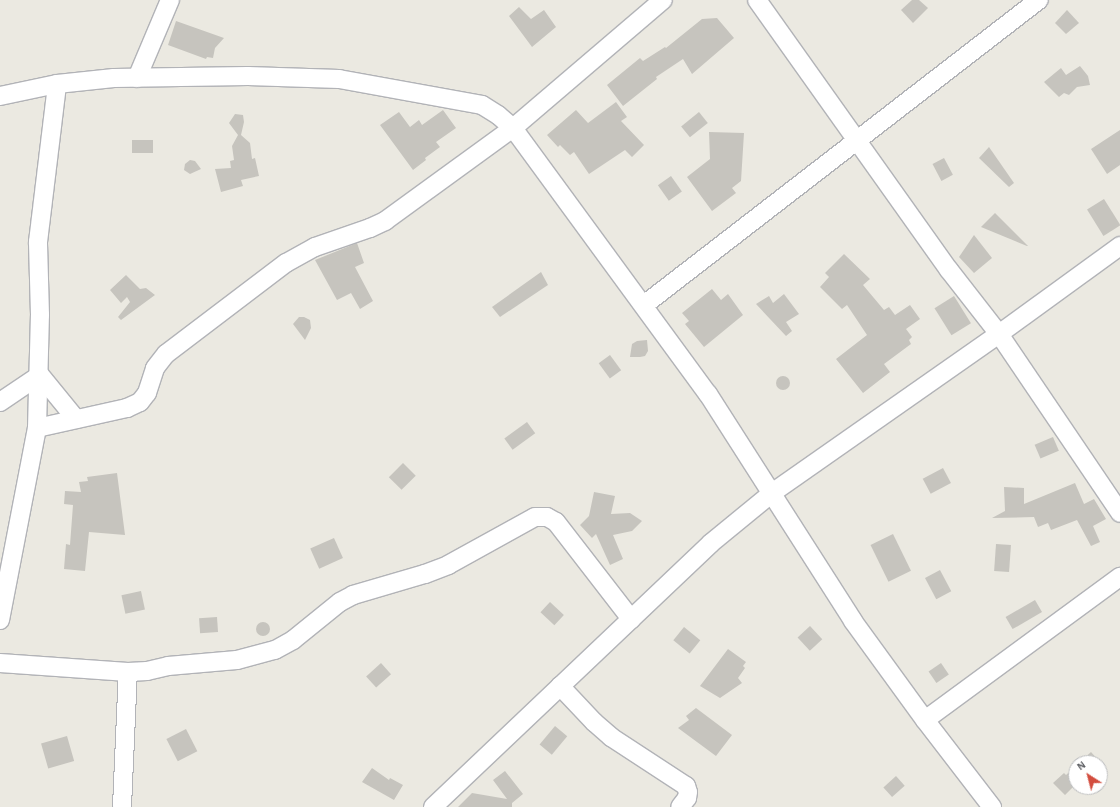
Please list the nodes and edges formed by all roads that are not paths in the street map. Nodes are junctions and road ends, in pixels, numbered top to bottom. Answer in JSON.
{"nodes":[{"id":1,"x":170,"y":0,"type":"edge"},
{"id":2,"x":663,"y":0,"type":"edge"},
{"id":3,"x":757,"y":0,"type":"edge"},
{"id":4,"x":1039,"y":0,"type":"edge"},
{"id":5,"x":137,"y":78,"type":"junction"},
{"id":6,"x":57,"y":84,"type":"junction"},
{"id":7,"x":0,"y":96,"type":"edge"},
{"id":8,"x":513,"y":128,"type":"junction"},
{"id":9,"x":858,"y":140,"type":"junction"},
{"id":10,"x":1120,"y":246,"type":"edge"},
{"id":11,"x":644,"y":305,"type":"junction"},
{"id":12,"x":999,"y":334,"type":"junction"},
{"id":13,"x":40,"y":375,"type":"junction"},
{"id":14,"x":0,"y":402,"type":"edge"},
{"id":15,"x":76,"y":419,"type":"junction"},
{"id":16,"x":37,"y":428,"type":"junction"},
{"id":17,"x":772,"y":493,"type":"junction"},
{"id":18,"x":1120,"y":513,"type":"edge"},
{"id":19,"x":1120,"y":578,"type":"edge"},
{"id":20,"x":631,"y":619,"type":"junction"},
{"id":21,"x":0,"y":620,"type":"edge"},
{"id":22,"x":0,"y":663,"type":"edge"},
{"id":23,"x":128,"y":672,"type":"junction"},
{"id":24,"x":560,"y":686,"type":"junction"},
{"id":25,"x":925,"y":720,"type":"junction"},
{"id":26,"x":122,"y":807,"type":"edge"},
{"id":27,"x":433,"y":807,"type":"edge"},
{"id":28,"x":680,"y":807,"type":"edge"},
{"id":29,"x":992,"y":807,"type":"edge"}],
"edges":[{"from":1,"to":5,"type":"street"},
{"from":2,"to":8,"type":"street"},
{"from":3,"to":9,"type":"street"},
{"from":4,"to":9,"type":"street"},
{"from":5,"to":6,"type":"street"},
{"from":5,"to":8,"type":"street"},
{"from":6,"to":7,"type":"street"},
{"from":6,"to":13,"type":"street"},
{"from":8,"to":11,"type":"street"},
{"from":8,"to":15,"type":"street"},
{"from":9,"to":11,"type":"street"},
{"from":9,"to":12,"type":"street"},
{"from":10,"to":12,"type":"street"},
{"from":11,"to":17,"type":"street"},
{"from":12,"to":17,"type":"street"},
{"from":12,"to":18,"type":"street"},
{"from":13,"to":14,"type":"street"},
{"from":13,"to":15,"type":"street"},
{"from":13,"to":16,"type":"street"},
{"from":15,"to":16,"type":"street"},
{"from":16,"to":21,"type":"street"},
{"from":17,"to":20,"type":"street"},
{"from":17,"to":25,"type":"street"},
{"from":19,"to":25,"type":"street"},
{"from":20,"to":23,"type":"street"},
{"from":20,"to":24,"type":"street"},
{"from":22,"to":23,"type":"street"},
{"from":23,"to":26,"type":"street"},
{"from":24,"to":27,"type":"street"},
{"from":24,"to":28,"type":"street"},
{"from":25,"to":29,"type":"street"}]}
